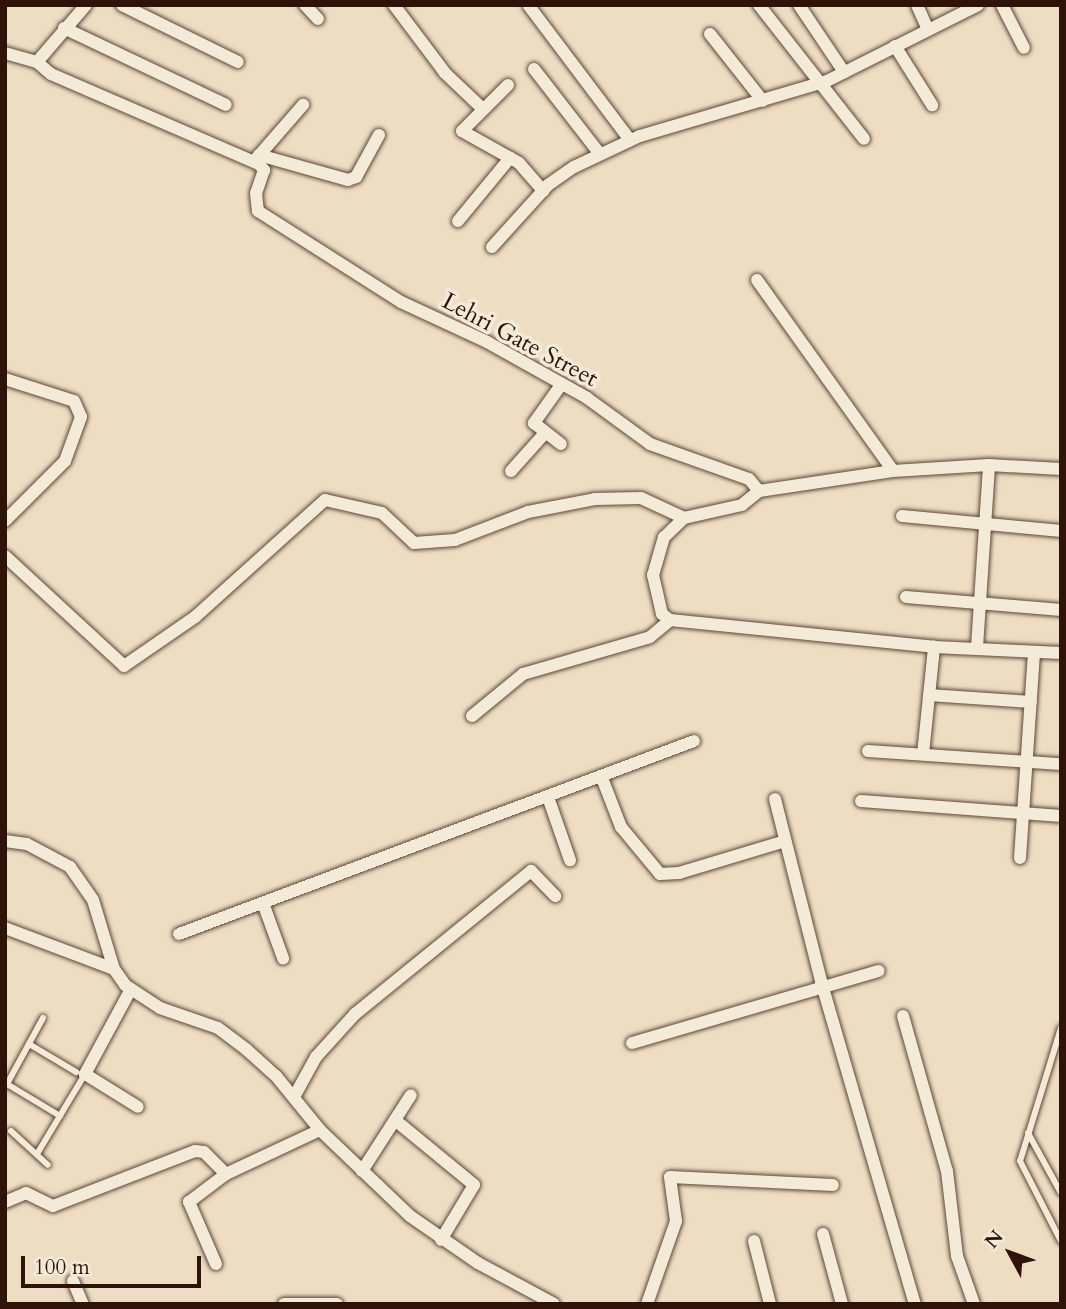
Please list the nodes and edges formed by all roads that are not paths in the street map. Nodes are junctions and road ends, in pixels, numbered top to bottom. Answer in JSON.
{"nodes":[{"id":1,"x":86,"y":5,"type":"edge"},
{"id":2,"x":122,"y":5,"type":"edge"},
{"id":3,"x":305,"y":5,"type":"edge"},
{"id":4,"x":394,"y":5,"type":"edge"},
{"id":5,"x":759,"y":5,"type":"edge"},
{"id":6,"x":799,"y":5,"type":"edge"},
{"id":7,"x":917,"y":5,"type":"edge"},
{"id":8,"x":978,"y":5,"type":"edge"},
{"id":9,"x":1002,"y":5,"type":"edge"},
{"id":10,"x":529,"y":6,"type":"edge"},
{"id":11,"x":318,"y":19,"type":"dead end"},
{"id":12,"x":64,"y":29,"type":"junction"},
{"id":13,"x":928,"y":30,"type":"junction"},
{"id":14,"x":710,"y":34,"type":"dead end"},
{"id":15,"x":895,"y":46,"type":"junction"},
{"id":16,"x":1024,"y":48,"type":"dead end"},
{"id":17,"x":5,"y":52,"type":"edge"},
{"id":18,"x":37,"y":62,"type":"junction"},
{"id":19,"x":238,"y":62,"type":"dead end"},
{"id":20,"x":534,"y":69,"type":"dead end"},
{"id":21,"x":844,"y":72,"type":"junction"},
{"id":22,"x":822,"y":83,"type":"junction"},
{"id":23,"x":508,"y":85,"type":"dead end"},
{"id":24,"x":763,"y":101,"type":"junction"},
{"id":25,"x":226,"y":105,"type":"dead end"},
{"id":26,"x":303,"y":105,"type":"dead end"},
{"id":27,"x":932,"y":105,"type":"dead end"},
{"id":28,"x":483,"y":109,"type":"junction"},
{"id":29,"x":379,"y":135,"type":"dead end"},
{"id":30,"x":864,"y":139,"type":"dead end"},
{"id":31,"x":630,"y":140,"type":"junction"},
{"id":32,"x":600,"y":154,"type":"junction"},
{"id":33,"x":257,"y":158,"type":"junction"},
{"id":34,"x":510,"y":158,"type":"junction"},
{"id":35,"x":543,"y":191,"type":"junction"},
{"id":36,"x":458,"y":221,"type":"dead end"},
{"id":37,"x":492,"y":247,"type":"dead end"},
{"id":38,"x":757,"y":280,"type":"dead end"},
{"id":39,"x":5,"y":379,"type":"edge"},
{"id":40,"x":561,"y":385,"type":"junction"},
{"id":41,"x":545,"y":433,"type":"junction"},
{"id":42,"x":561,"y":444,"type":"dead end"},
{"id":43,"x":989,"y":465,"type":"junction"},
{"id":44,"x":1061,"y":469,"type":"edge"},
{"id":45,"x":511,"y":471,"type":"dead end"},
{"id":46,"x":893,"y":471,"type":"junction"},
{"id":47,"x":759,"y":491,"type":"junction"},
{"id":48,"x":902,"y":516,"type":"dead end"},
{"id":49,"x":684,"y":518,"type":"junction"},
{"id":50,"x":5,"y":521,"type":"edge"},
{"id":51,"x":985,"y":526,"type":"junction"},
{"id":52,"x":1061,"y":531,"type":"edge"},
{"id":53,"x":5,"y":556,"type":"edge"},
{"id":54,"x":906,"y":597,"type":"dead end"},
{"id":55,"x":980,"y":605,"type":"junction"},
{"id":56,"x":1061,"y":610,"type":"edge"},
{"id":57,"x":670,"y":620,"type":"junction"},
{"id":58,"x":934,"y":647,"type":"junction"},
{"id":59,"x":977,"y":648,"type":"junction"},
{"id":60,"x":1034,"y":652,"type":"junction"},
{"id":61,"x":1061,"y":653,"type":"edge"},
{"id":62,"x":929,"y":695,"type":"junction"},
{"id":63,"x":1031,"y":702,"type":"junction"},
{"id":64,"x":472,"y":716,"type":"dead end"},
{"id":65,"x":694,"y":741,"type":"dead end"},
{"id":66,"x":868,"y":751,"type":"dead end"},
{"id":67,"x":923,"y":754,"type":"junction"},
{"id":68,"x":1027,"y":761,"type":"junction"},
{"id":69,"x":1061,"y":764,"type":"edge"},
{"id":70,"x":602,"y":778,"type":"junction"},
{"id":71,"x":548,"y":797,"type":"junction"},
{"id":72,"x":775,"y":799,"type":"dead end"},
{"id":73,"x":861,"y":801,"type":"dead end"},
{"id":74,"x":1023,"y":814,"type":"junction"},
{"id":75,"x":1061,"y":816,"type":"edge"},
{"id":76,"x":5,"y":841,"type":"edge"},
{"id":77,"x":785,"y":841,"type":"junction"},
{"id":78,"x":1020,"y":858,"type":"dead end"},
{"id":79,"x":570,"y":860,"type":"dead end"},
{"id":80,"x":555,"y":896,"type":"dead end"},
{"id":81,"x":263,"y":902,"type":"junction"},
{"id":82,"x":5,"y":928,"type":"edge"},
{"id":83,"x":179,"y":934,"type":"dead end"},
{"id":84,"x":283,"y":958,"type":"dead end"},
{"id":85,"x":114,"y":970,"type":"junction"},
{"id":86,"x":879,"y":971,"type":"dead end"},
{"id":87,"x":823,"y":987,"type":"junction"},
{"id":88,"x":131,"y":989,"type":"junction"},
{"id":89,"x":903,"y":1016,"type":"dead end"},
{"id":90,"x":43,"y":1018,"type":"dead end"},
{"id":91,"x":1061,"y":1028,"type":"edge"},
{"id":92,"x":632,"y":1043,"type":"dead end"},
{"id":93,"x":29,"y":1044,"type":"junction"},
{"id":94,"x":81,"y":1073,"type":"junction"},
{"id":95,"x":411,"y":1095,"type":"dead end"},
{"id":96,"x":294,"y":1097,"type":"junction"},
{"id":97,"x":138,"y":1107,"type":"dead end"},
{"id":98,"x":60,"y":1116,"type":"junction"},
{"id":99,"x":395,"y":1120,"type":"junction"},
{"id":100,"x":320,"y":1130,"type":"junction"},
{"id":101,"x":11,"y":1131,"type":"dead end"},
{"id":102,"x":1028,"y":1133,"type":"junction"},
{"id":103,"x":37,"y":1154,"type":"junction"},
{"id":104,"x":48,"y":1165,"type":"dead end"},
{"id":105,"x":362,"y":1171,"type":"junction"},
{"id":106,"x":226,"y":1174,"type":"junction"},
{"id":107,"x":833,"y":1185,"type":"dead end"},
{"id":108,"x":1061,"y":1193,"type":"edge"},
{"id":109,"x":5,"y":1202,"type":"edge"},
{"id":110,"x":823,"y":1234,"type":"dead end"},
{"id":111,"x":441,"y":1240,"type":"junction"},
{"id":112,"x":754,"y":1241,"type":"dead end"},
{"id":113,"x":1061,"y":1241,"type":"edge"},
{"id":114,"x":216,"y":1264,"type":"dead end"},
{"id":115,"x":73,"y":1282,"type":"dead end"},
{"id":116,"x":83,"y":1304,"type":"edge"},
{"id":117,"x":284,"y":1304,"type":"edge"},
{"id":118,"x":337,"y":1304,"type":"edge"},
{"id":119,"x":554,"y":1304,"type":"edge"},
{"id":120,"x":648,"y":1304,"type":"edge"},
{"id":121,"x":770,"y":1304,"type":"edge"},
{"id":122,"x":842,"y":1304,"type":"edge"},
{"id":123,"x":915,"y":1304,"type":"edge"},
{"id":124,"x":974,"y":1304,"type":"edge"}],
"edges":[{"from":1,"to":12,"type":"street"},
{"from":2,"to":19,"type":"street"},
{"from":3,"to":11,"type":"street"},
{"from":4,"to":28,"type":"street"},
{"from":5,"to":22,"type":"street"},
{"from":6,"to":21,"type":"street"},
{"from":7,"to":13,"type":"street"},
{"from":8,"to":13,"type":"street"},
{"from":9,"to":16,"type":"street"},
{"from":10,"to":31,"type":"street"},
{"from":12,"to":18,"type":"street"},
{"from":12,"to":25,"type":"street"},
{"from":13,"to":15,"type":"street"},
{"from":14,"to":24,"type":"street"},
{"from":15,"to":21,"type":"street"},
{"from":15,"to":27,"type":"street"},
{"from":17,"to":18,"type":"street"},
{"from":18,"to":33,"type":"street"},
{"from":20,"to":32,"type":"street"},
{"from":21,"to":22,"type":"street"},
{"from":22,"to":24,"type":"street"},
{"from":22,"to":30,"type":"street"},
{"from":23,"to":28,"type":"street"},
{"from":24,"to":31,"type":"street"},
{"from":26,"to":33,"type":"street"},
{"from":28,"to":34,"type":"street"},
{"from":29,"to":33,"type":"street"},
{"from":31,"to":32,"type":"street"},
{"from":32,"to":35,"type":"street"},
{"from":33,"to":40,"type":"street","name":"Lehri Gate Street"},
{"from":34,"to":35,"type":"street"},
{"from":34,"to":36,"type":"street"},
{"from":35,"to":37,"type":"street"},
{"from":38,"to":46,"type":"street"},
{"from":39,"to":50,"type":"street"},
{"from":40,"to":41,"type":"street"},
{"from":40,"to":47,"type":"street","name":"Lehri Gate Street"},
{"from":41,"to":42,"type":"street"},
{"from":41,"to":45,"type":"street"},
{"from":43,"to":44,"type":"street"},
{"from":43,"to":46,"type":"street"},
{"from":43,"to":51,"type":"street"},
{"from":46,"to":47,"type":"street"},
{"from":47,"to":49,"type":"street"},
{"from":48,"to":51,"type":"street"},
{"from":49,"to":53,"type":"street"},
{"from":49,"to":57,"type":"street"},
{"from":51,"to":52,"type":"street"},
{"from":51,"to":55,"type":"street"},
{"from":54,"to":55,"type":"street"},
{"from":55,"to":56,"type":"street"},
{"from":55,"to":59,"type":"street"},
{"from":57,"to":58,"type":"street"},
{"from":57,"to":64,"type":"street"},
{"from":58,"to":59,"type":"street"},
{"from":58,"to":62,"type":"street"},
{"from":59,"to":60,"type":"street"},
{"from":60,"to":61,"type":"street"},
{"from":60,"to":63,"type":"street"},
{"from":62,"to":63,"type":"street"},
{"from":62,"to":67,"type":"street"},
{"from":63,"to":68,"type":"street"},
{"from":65,"to":70,"type":"street"},
{"from":66,"to":67,"type":"street"},
{"from":67,"to":68,"type":"street"},
{"from":68,"to":69,"type":"street"},
{"from":68,"to":74,"type":"street"},
{"from":70,"to":71,"type":"street"},
{"from":70,"to":77,"type":"street"},
{"from":71,"to":79,"type":"street"},
{"from":71,"to":81,"type":"street"},
{"from":72,"to":77,"type":"street"},
{"from":73,"to":74,"type":"street"},
{"from":74,"to":75,"type":"street"},
{"from":74,"to":78,"type":"street"},
{"from":76,"to":85,"type":"street"},
{"from":77,"to":87,"type":"street"},
{"from":80,"to":96,"type":"street"},
{"from":81,"to":83,"type":"street"},
{"from":81,"to":84,"type":"street"},
{"from":82,"to":85,"type":"street"},
{"from":85,"to":88,"type":"street"},
{"from":86,"to":87,"type":"street"},
{"from":87,"to":92,"type":"street"},
{"from":87,"to":123,"type":"street"},
{"from":88,"to":94,"type":"street"},
{"from":88,"to":96,"type":"street"},
{"from":89,"to":124,"type":"street"},
{"from":90,"to":93,"type":"lane"},
{"from":91,"to":102,"type":"lane"},
{"from":93,"to":94,"type":"lane"},
{"from":93,"to":98,"type":"lane"},
{"from":94,"to":97,"type":"street"},
{"from":94,"to":98,"type":"lane"},
{"from":95,"to":99,"type":"street"},
{"from":96,"to":100,"type":"street"},
{"from":98,"to":103,"type":"lane"},
{"from":99,"to":105,"type":"street"},
{"from":99,"to":111,"type":"street"},
{"from":100,"to":105,"type":"street"},
{"from":100,"to":106,"type":"street"},
{"from":101,"to":103,"type":"lane"},
{"from":102,"to":108,"type":"lane"},
{"from":102,"to":113,"type":"lane"},
{"from":103,"to":104,"type":"lane"},
{"from":105,"to":111,"type":"street"},
{"from":106,"to":109,"type":"street"},
{"from":106,"to":114,"type":"street"},
{"from":107,"to":120,"type":"street"},
{"from":110,"to":122,"type":"street"},
{"from":111,"to":119,"type":"street"},
{"from":112,"to":121,"type":"street"},
{"from":115,"to":116,"type":"street"},
{"from":117,"to":118,"type":"street"}]}
